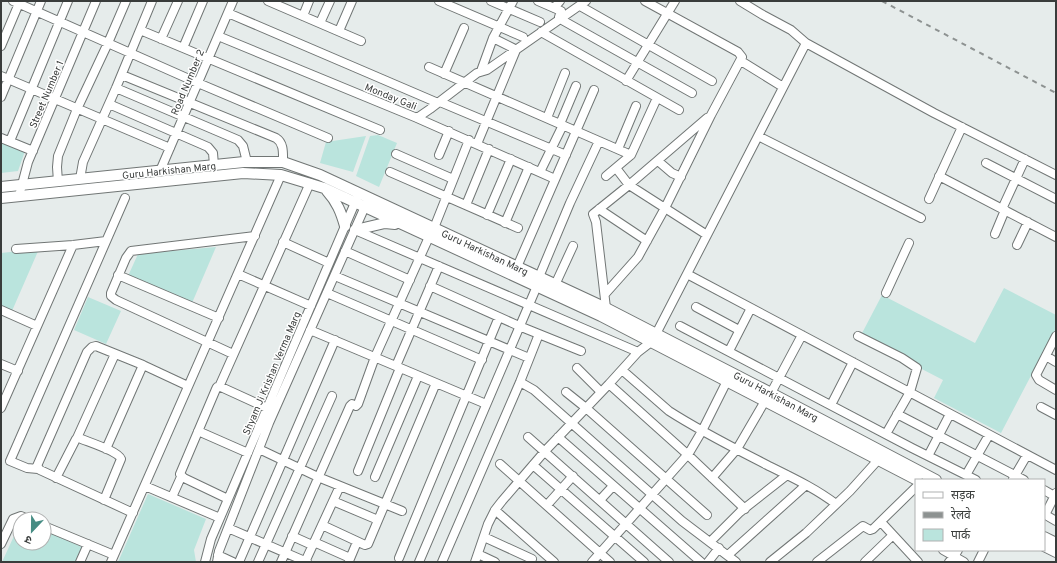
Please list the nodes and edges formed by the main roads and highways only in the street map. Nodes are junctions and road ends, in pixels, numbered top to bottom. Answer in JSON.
{"nodes":[{"id":1,"x":1,"y":187,"type":"edge"},
{"id":2,"x":324,"y":188,"type":"junction"},
{"id":3,"x":1,"y":198,"type":"edge"},
{"id":4,"x":357,"y":198,"type":"junction"},
{"id":5,"x":367,"y":202,"type":"junction"},
{"id":6,"x":405,"y":225,"type":"junction"},
{"id":7,"x":345,"y":226,"type":"road end"},
{"id":8,"x":355,"y":230,"type":"road end"},
{"id":9,"x":432,"y":232,"type":"junction"},
{"id":10,"x":538,"y":282,"type":"junction"},
{"id":11,"x":655,"y":339,"type":"junction"},
{"id":12,"x":915,"y":479,"type":"edge"},
{"id":13,"x":934,"y":479,"type":"edge"},
{"id":14,"x":1045,"y":538,"type":"edge"},
{"id":15,"x":1056,"y":543,"type":"edge"},
{"id":16,"x":1045,"y":546,"type":"edge"},
{"id":17,"x":1056,"y":552,"type":"edge"}],
"edges":[{"from":1,"to":4,"type":"main road","name":"Guru Harkishan Marg"},
{"from":2,"to":3,"type":"main road","name":"Guru Harkishan Marg"},
{"from":2,"to":4,"type":"main road","name":"Guru Harkishan Marg"},
{"from":2,"to":7,"type":"main road"},
{"from":4,"to":5,"type":"main road","name":"Guru Harkishan Marg"},
{"from":5,"to":6,"type":"main road","name":"Guru Harkishan Marg"},
{"from":5,"to":9,"type":"main road","name":"Guru Harkishan Marg"},
{"from":6,"to":8,"type":"main road"},
{"from":6,"to":9,"type":"main road","name":"Guru Harkishan Marg"},
{"from":9,"to":10,"type":"main road","name":"Guru Harkishan Marg"},
{"from":9,"to":10,"type":"main road","name":"Guru Harkishan Marg"},
{"from":10,"to":11,"type":"main road","name":"Guru Harkishan Marg"},
{"from":10,"to":11,"type":"main road","name":"Guru Harkishan Marg"},
{"from":11,"to":12,"type":"main road","name":"Guru Harkishan Marg"},
{"from":11,"to":13,"type":"main road","name":"Guru Harkishan Marg"},
{"from":14,"to":15,"type":"main road"},
{"from":16,"to":17,"type":"main road"}]}
